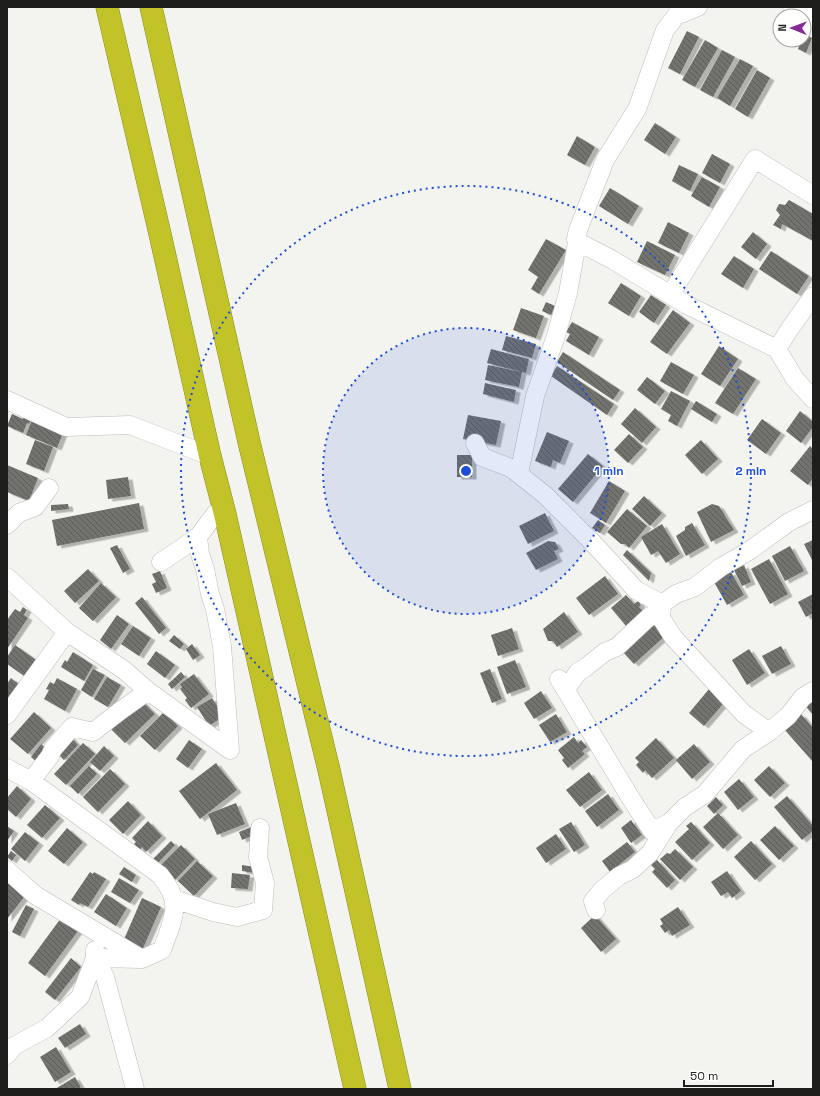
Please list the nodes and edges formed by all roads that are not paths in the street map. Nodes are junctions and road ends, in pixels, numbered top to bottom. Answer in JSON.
{"nodes":[{"id":1,"x":107,"y":7,"type":"edge"},
{"id":2,"x":151,"y":7,"type":"edge"},
{"id":3,"x":698,"y":7,"type":"edge"},
{"id":4,"x":792,"y":7,"type":"edge"},
{"id":5,"x":678,"y":11,"type":"edge"},
{"id":6,"x":813,"y":17,"type":"edge"},
{"id":7,"x":813,"y":195,"type":"edge"},
{"id":8,"x":577,"y":242,"type":"junction"},
{"id":9,"x":670,"y":295,"type":"junction"},
{"id":10,"x":813,"y":296,"type":"edge"},
{"id":11,"x":777,"y":349,"type":"junction"},
{"id":12,"x":813,"y":398,"type":"edge"},
{"id":13,"x":7,"y":400,"type":"edge"},
{"id":14,"x":475,"y":443,"type":"dead end"},
{"id":15,"x":210,"y":456,"type":"junction"},
{"id":16,"x":518,"y":474,"type":"junction"},
{"id":17,"x":49,"y":488,"type":"dead end"},
{"id":18,"x":813,"y":510,"type":"edge"},
{"id":19,"x":225,"y":514,"type":"junction"},
{"id":20,"x":7,"y":525,"type":"edge"},
{"id":21,"x":198,"y":537,"type":"junction"},
{"id":22,"x":161,"y":562,"type":"dead end"},
{"id":23,"x":7,"y":577,"type":"edge"},
{"id":24,"x":656,"y":610,"type":"junction"},
{"id":25,"x":66,"y":632,"type":"junction"},
{"id":26,"x":813,"y":690,"type":"edge"},
{"id":27,"x":148,"y":691,"type":"junction"},
{"id":28,"x":7,"y":715,"type":"edge"},
{"id":29,"x":769,"y":732,"type":"junction"},
{"id":30,"x":7,"y":768,"type":"edge"},
{"id":31,"x":31,"y":781,"type":"junction"},
{"id":32,"x":668,"y":823,"type":"junction"},
{"id":33,"x":260,"y":828,"type":"dead end"},
{"id":34,"x":7,"y":870,"type":"edge"},
{"id":35,"x":174,"y":899,"type":"junction"},
{"id":36,"x":596,"y":910,"type":"dead end"},
{"id":37,"x":88,"y":927,"type":"junction"},
{"id":38,"x":95,"y":958,"type":"junction"},
{"id":39,"x":142,"y":959,"type":"junction"},
{"id":40,"x":7,"y":1055,"type":"edge"},
{"id":41,"x":135,"y":1089,"type":"edge"},
{"id":42,"x":355,"y":1089,"type":"edge"},
{"id":43,"x":400,"y":1089,"type":"edge"}],
"edges":[{"from":1,"to":15,"type":"highway"},
{"from":2,"to":43,"type":"highway"},
{"from":3,"to":5,"type":"street"},
{"from":4,"to":6,"type":"street"},
{"from":5,"to":8,"type":"street"},
{"from":7,"to":9,"type":"street"},
{"from":8,"to":9,"type":"street"},
{"from":8,"to":16,"type":"street"},
{"from":9,"to":11,"type":"street"},
{"from":10,"to":11,"type":"street"},
{"from":11,"to":12,"type":"street"},
{"from":13,"to":15,"type":"street"},
{"from":14,"to":16,"type":"street"},
{"from":15,"to":19,"type":"highway"},
{"from":16,"to":24,"type":"street"},
{"from":17,"to":20,"type":"street"},
{"from":18,"to":24,"type":"street"},
{"from":19,"to":21,"type":"street"},
{"from":19,"to":42,"type":"highway"},
{"from":21,"to":22,"type":"street"},
{"from":21,"to":27,"type":"street"},
{"from":23,"to":25,"type":"street"},
{"from":24,"to":29,"type":"street"},
{"from":24,"to":32,"type":"street"},
{"from":25,"to":27,"type":"street"},
{"from":25,"to":28,"type":"street"},
{"from":26,"to":29,"type":"street"},
{"from":27,"to":31,"type":"street"},
{"from":29,"to":32,"type":"street"},
{"from":30,"to":31,"type":"street"},
{"from":31,"to":35,"type":"street"},
{"from":32,"to":36,"type":"street"},
{"from":33,"to":35,"type":"street"},
{"from":34,"to":37,"type":"street"},
{"from":35,"to":39,"type":"street"},
{"from":37,"to":38,"type":"street"},
{"from":37,"to":39,"type":"street"},
{"from":38,"to":39,"type":"street"},
{"from":38,"to":40,"type":"street"},
{"from":38,"to":41,"type":"street"}]}
